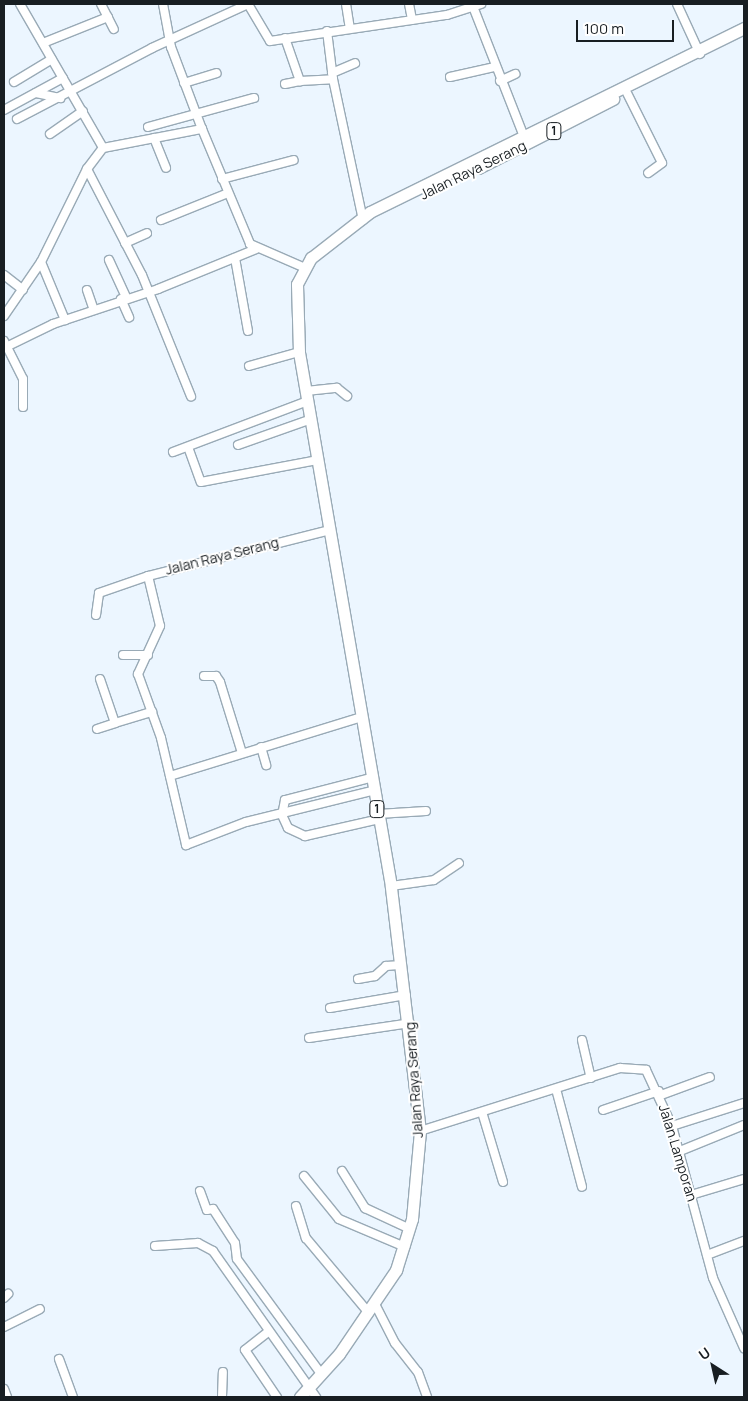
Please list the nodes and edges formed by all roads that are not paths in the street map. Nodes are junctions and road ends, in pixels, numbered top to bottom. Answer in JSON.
{"nodes":[{"id":1,"x":20,"y":4,"type":"edge"},
{"id":2,"x":101,"y":4,"type":"edge"},
{"id":3,"x":162,"y":4,"type":"edge"},
{"id":4,"x":346,"y":4,"type":"edge"},
{"id":5,"x":409,"y":4,"type":"edge"},
{"id":6,"x":455,"y":4,"type":"edge"},
{"id":7,"x":677,"y":4,"type":"edge"},
{"id":8,"x":476,"y":5,"type":"edge"},
{"id":9,"x":458,"y":12,"type":"junction"},
{"id":10,"x":108,"y":18,"type":"junction"},
{"id":11,"x":412,"y":20,"type":"junction"},
{"id":12,"x":114,"y":29,"type":"dead end"},
{"id":13,"x":350,"y":29,"type":"junction"},
{"id":14,"x":741,"y":29,"type":"edge"},
{"id":15,"x":327,"y":31,"type":"junction"},
{"id":16,"x":285,"y":38,"type":"junction"},
{"id":17,"x":170,"y":39,"type":"junction"},
{"id":18,"x":43,"y":43,"type":"junction"},
{"id":19,"x":699,"y":52,"type":"junction"},
{"id":20,"x":52,"y":59,"type":"junction"},
{"id":21,"x":355,"y":63,"type":"dead end"},
{"id":22,"x":494,"y":67,"type":"junction"},
{"id":23,"x":216,"y":73,"type":"dead end"},
{"id":24,"x":515,"y":74,"type":"dead end"},
{"id":25,"x":332,"y":76,"type":"junction"},
{"id":26,"x":450,"y":77,"type":"dead end"},
{"id":27,"x":63,"y":78,"type":"junction"},
{"id":28,"x":300,"y":81,"type":"junction"},
{"id":29,"x":500,"y":81,"type":"junction"},
{"id":30,"x":14,"y":82,"type":"dead end"},
{"id":31,"x":184,"y":83,"type":"junction"},
{"id":32,"x":285,"y":84,"type":"dead end"},
{"id":33,"x":36,"y":93,"type":"junction"},
{"id":34,"x":72,"y":93,"type":"junction"},
{"id":35,"x":627,"y":93,"type":"junction"},
{"id":36,"x":60,"y":98,"type":"junction"},
{"id":37,"x":254,"y":98,"type":"dead end"},
{"id":38,"x":4,"y":110,"type":"edge"},
{"id":39,"x":82,"y":110,"type":"junction"},
{"id":40,"x":197,"y":116,"type":"junction"},
{"id":41,"x":17,"y":119,"type":"dead end"},
{"id":42,"x":148,"y":127,"type":"dead end"},
{"id":43,"x":202,"y":128,"type":"junction"},
{"id":44,"x":50,"y":134,"type":"dead end"},
{"id":45,"x":154,"y":138,"type":"junction"},
{"id":46,"x":525,"y":140,"type":"junction"},
{"id":47,"x":103,"y":148,"type":"junction"},
{"id":48,"x":294,"y":160,"type":"dead end"},
{"id":49,"x":166,"y":168,"type":"dead end"},
{"id":50,"x":87,"y":169,"type":"junction"},
{"id":51,"x":648,"y":173,"type":"dead end"},
{"id":52,"x":222,"y":179,"type":"junction"},
{"id":53,"x":228,"y":193,"type":"junction"},
{"id":54,"x":161,"y":220,"type":"dead end"},
{"id":55,"x":363,"y":220,"type":"junction"},
{"id":56,"x":147,"y":234,"type":"dead end"},
{"id":57,"x":125,"y":243,"type":"junction"},
{"id":58,"x":256,"y":249,"type":"junction"},
{"id":59,"x":235,"y":258,"type":"junction"},
{"id":60,"x":109,"y":260,"type":"dead end"},
{"id":61,"x":41,"y":262,"type":"junction"},
{"id":62,"x":303,"y":268,"type":"junction"},
{"id":63,"x":4,"y":274,"type":"edge"},
{"id":64,"x":23,"y":290,"type":"junction"},
{"id":65,"x":86,"y":290,"type":"dead end"},
{"id":66,"x":148,"y":290,"type":"junction"},
{"id":67,"x":124,"y":298,"type":"junction"},
{"id":68,"x":94,"y":310,"type":"junction"},
{"id":69,"x":4,"y":316,"type":"edge"},
{"id":70,"x":129,"y":317,"type":"dead end"},
{"id":71,"x":65,"y":320,"type":"junction"},
{"id":72,"x":248,"y":331,"type":"dead end"},
{"id":73,"x":5,"y":345,"type":"edge"},
{"id":74,"x":299,"y":352,"type":"junction"},
{"id":75,"x":249,"y":366,"type":"dead end"},
{"id":76,"x":191,"y":396,"type":"dead end"},
{"id":77,"x":307,"y":396,"type":"junction"},
{"id":78,"x":347,"y":396,"type":"dead end"},
{"id":79,"x":23,"y":407,"type":"dead end"},
{"id":80,"x":309,"y":420,"type":"junction"},
{"id":81,"x":238,"y":445,"type":"dead end"},
{"id":82,"x":188,"y":447,"type":"junction"},
{"id":83,"x":173,"y":452,"type":"dead end"},
{"id":84,"x":317,"y":460,"type":"junction"},
{"id":85,"x":330,"y":530,"type":"junction"},
{"id":86,"x":148,"y":576,"type":"junction"},
{"id":87,"x":96,"y":615,"type":"dead end"},
{"id":88,"x":122,"y":655,"type":"dead end"},
{"id":89,"x":148,"y":655,"type":"junction"},
{"id":90,"x":204,"y":676,"type":"dead end"},
{"id":91,"x":100,"y":679,"type":"dead end"},
{"id":92,"x":152,"y":712,"type":"junction"},
{"id":93,"x":362,"y":717,"type":"junction"},
{"id":94,"x":115,"y":723,"type":"junction"},
{"id":95,"x":97,"y":729,"type":"dead end"},
{"id":96,"x":261,"y":747,"type":"junction"},
{"id":97,"x":242,"y":753,"type":"junction"},
{"id":98,"x":266,"y":765,"type":"dead end"},
{"id":99,"x":170,"y":776,"type":"junction"},
{"id":100,"x":374,"y":777,"type":"junction"},
{"id":101,"x":375,"y":790,"type":"junction"},
{"id":102,"x":426,"y":811,"type":"dead end"},
{"id":103,"x":282,"y":815,"type":"junction"},
{"id":104,"x":378,"y":817,"type":"junction"},
{"id":105,"x":459,"y":863,"type":"dead end"},
{"id":106,"x":391,"y":886,"type":"junction"},
{"id":107,"x":402,"y":965,"type":"junction"},
{"id":108,"x":358,"y":979,"type":"dead end"},
{"id":109,"x":406,"y":995,"type":"junction"},
{"id":110,"x":330,"y":1008,"type":"dead end"},
{"id":111,"x":410,"y":1023,"type":"junction"},
{"id":112,"x":309,"y":1038,"type":"dead end"},
{"id":113,"x":582,"y":1040,"type":"dead end"},
{"id":114,"x":710,"y":1077,"type":"dead end"},
{"id":115,"x":591,"y":1078,"type":"junction"},
{"id":116,"x":556,"y":1089,"type":"junction"},
{"id":117,"x":660,"y":1093,"type":"junction"},
{"id":118,"x":744,"y":1102,"type":"edge"},
{"id":119,"x":603,"y":1110,"type":"dead end"},
{"id":120,"x":482,"y":1112,"type":"junction"},
{"id":121,"x":744,"y":1125,"type":"edge"},
{"id":122,"x":672,"y":1126,"type":"junction"},
{"id":123,"x":420,"y":1131,"type":"junction"},
{"id":124,"x":680,"y":1151,"type":"junction"},
{"id":125,"x":342,"y":1171,"type":"dead end"},
{"id":126,"x":304,"y":1176,"type":"dead end"},
{"id":127,"x":744,"y":1179,"type":"edge"},
{"id":128,"x":503,"y":1182,"type":"dead end"},
{"id":129,"x":582,"y":1188,"type":"dead end"},
{"id":130,"x":200,"y":1191,"type":"dead end"},
{"id":131,"x":691,"y":1194,"type":"junction"},
{"id":132,"x":296,"y":1206,"type":"dead end"},
{"id":133,"x":410,"y":1229,"type":"junction"},
{"id":134,"x":744,"y":1241,"type":"edge"},
{"id":135,"x":156,"y":1246,"type":"dead end"},
{"id":136,"x":405,"y":1247,"type":"junction"},
{"id":137,"x":707,"y":1255,"type":"junction"},
{"id":138,"x":40,"y":1309,"type":"dead end"},
{"id":139,"x":372,"y":1309,"type":"junction"},
{"id":140,"x":4,"y":1327,"type":"edge"},
{"id":141,"x":268,"y":1332,"type":"junction"},
{"id":142,"x":744,"y":1348,"type":"edge"},
{"id":143,"x":59,"y":1358,"type":"dead end"},
{"id":144,"x":223,"y":1372,"type":"dead end"},
{"id":145,"x":322,"y":1375,"type":"junction"},
{"id":146,"x":4,"y":1389,"type":"edge"},
{"id":147,"x":313,"y":1393,"type":"edge"},
{"id":148,"x":7,"y":1397,"type":"edge"},
{"id":149,"x":73,"y":1397,"type":"edge"},
{"id":150,"x":222,"y":1397,"type":"edge"},
{"id":151,"x":276,"y":1397,"type":"edge"},
{"id":152,"x":300,"y":1397,"type":"edge"},
{"id":153,"x":427,"y":1397,"type":"edge"}],
"edges":[{"from":1,"to":18,"type":"street"},
{"from":2,"to":10,"type":"street"},
{"from":3,"to":17,"type":"street"},
{"from":4,"to":13,"type":"street"},
{"from":5,"to":11,"type":"street"},
{"from":6,"to":9,"type":"street"},
{"from":7,"to":19,"type":"street"},
{"from":8,"to":9,"type":"street"},
{"from":8,"to":22,"type":"street"},
{"from":9,"to":11,"type":"street"},
{"from":10,"to":12,"type":"street"},
{"from":10,"to":18,"type":"street"},
{"from":11,"to":13,"type":"street"},
{"from":13,"to":15,"type":"street"},
{"from":14,"to":19,"type":"highway","name":"Jalan Raya Serang","number":"1"},
{"from":15,"to":16,"type":"street"},
{"from":15,"to":25,"type":"street"},
{"from":16,"to":17,"type":"street"},
{"from":16,"to":28,"type":"street"},
{"from":17,"to":31,"type":"street"},
{"from":17,"to":34,"type":"street"},
{"from":18,"to":20,"type":"street"},
{"from":19,"to":35,"type":"highway","name":"Jalan Raya Serang","number":"1"},
{"from":19,"to":46,"type":"highway","name":"Jalan Raya Serang","number":"1"},
{"from":20,"to":27,"type":"street"},
{"from":20,"to":30,"type":"street"},
{"from":21,"to":25,"type":"street"},
{"from":22,"to":26,"type":"street"},
{"from":22,"to":29,"type":"street"},
{"from":23,"to":31,"type":"street"},
{"from":24,"to":29,"type":"street"},
{"from":25,"to":28,"type":"street"},
{"from":25,"to":55,"type":"street"},
{"from":27,"to":33,"type":"street"},
{"from":27,"to":34,"type":"street"},
{"from":28,"to":32,"type":"street"},
{"from":29,"to":46,"type":"street"},
{"from":31,"to":40,"type":"street"},
{"from":33,"to":36,"type":"street"},
{"from":33,"to":38,"type":"street"},
{"from":34,"to":36,"type":"street"},
{"from":34,"to":39,"type":"street"},
{"from":35,"to":46,"type":"highway","name":"Jalan Raya Serang","number":"1"},
{"from":35,"to":51,"type":"street"},
{"from":36,"to":41,"type":"street"},
{"from":37,"to":40,"type":"street"},
{"from":39,"to":44,"type":"street"},
{"from":39,"to":47,"type":"street"},
{"from":40,"to":42,"type":"street"},
{"from":40,"to":43,"type":"street"},
{"from":43,"to":45,"type":"street"},
{"from":43,"to":52,"type":"street"},
{"from":45,"to":47,"type":"street"},
{"from":45,"to":49,"type":"street"},
{"from":46,"to":55,"type":"highway","name":"Jalan Raya Serang","number":"1"},
{"from":47,"to":50,"type":"street"},
{"from":48,"to":52,"type":"street"},
{"from":50,"to":57,"type":"street"},
{"from":50,"to":61,"type":"street"},
{"from":52,"to":53,"type":"street"},
{"from":53,"to":54,"type":"street"},
{"from":53,"to":58,"type":"street"},
{"from":55,"to":62,"type":"highway","name":"Jalan Raya Serang","number":"1"},
{"from":56,"to":57,"type":"street"},
{"from":57,"to":66,"type":"street"},
{"from":58,"to":59,"type":"street"},
{"from":58,"to":62,"type":"street"},
{"from":59,"to":66,"type":"street"},
{"from":59,"to":72,"type":"street"},
{"from":60,"to":67,"type":"street"},
{"from":61,"to":64,"type":"street"},
{"from":61,"to":71,"type":"street"},
{"from":62,"to":74,"type":"highway","name":"Jalan Raya Serang","number":"1"},
{"from":63,"to":64,"type":"street"},
{"from":64,"to":69,"type":"street"},
{"from":65,"to":68,"type":"street"},
{"from":66,"to":67,"type":"street"},
{"from":66,"to":76,"type":"street"},
{"from":67,"to":68,"type":"street"},
{"from":67,"to":70,"type":"street"},
{"from":68,"to":71,"type":"street"},
{"from":71,"to":73,"type":"street"},
{"from":73,"to":79,"type":"street"},
{"from":74,"to":75,"type":"street"},
{"from":74,"to":77,"type":"highway","name":"Jalan Raya Serang","number":"1"},
{"from":77,"to":78,"type":"street"},
{"from":77,"to":80,"type":"highway","name":"Jalan Raya Serang","number":"1"},
{"from":77,"to":82,"type":"street"},
{"from":80,"to":81,"type":"street"},
{"from":80,"to":84,"type":"highway","name":"Jalan Raya Serang","number":"1"},
{"from":82,"to":83,"type":"street"},
{"from":82,"to":84,"type":"street"},
{"from":84,"to":85,"type":"highway","name":"Jalan Raya Serang","number":"1"},
{"from":85,"to":86,"type":"street","name":"Jalan Raya Serang"},
{"from":85,"to":93,"type":"highway","name":"Jalan Raya Serang","number":"1"},
{"from":86,"to":87,"type":"street"},
{"from":86,"to":89,"type":"street","name":"Jalan Raya Serang"},
{"from":88,"to":89,"type":"street"},
{"from":89,"to":92,"type":"street","name":"Jalan Raya Serang"},
{"from":90,"to":97,"type":"street"},
{"from":91,"to":94,"type":"street"},
{"from":92,"to":94,"type":"street"},
{"from":92,"to":99,"type":"street","name":"Jalan Raya Serang"},
{"from":93,"to":96,"type":"street"},
{"from":93,"to":100,"type":"highway","name":"Jalan Raya Serang","number":"1"},
{"from":94,"to":95,"type":"street"},
{"from":96,"to":97,"type":"street"},
{"from":96,"to":98,"type":"street"},
{"from":97,"to":99,"type":"street"},
{"from":99,"to":103,"type":"street","name":"Jalan Raya Serang"},
{"from":100,"to":101,"type":"highway","name":"Jalan Raya Serang","number":"1"},
{"from":100,"to":103,"type":"street"},
{"from":101,"to":103,"type":"street","name":"Jalan Raya Serang"},
{"from":101,"to":104,"type":"highway","name":"Jalan Raya Serang","number":"1"},
{"from":102,"to":104,"type":"street"},
{"from":103,"to":104,"type":"street"},
{"from":104,"to":106,"type":"highway","name":"Jalan Raya Serang","number":"1"},
{"from":105,"to":106,"type":"street"},
{"from":106,"to":107,"type":"highway","name":"Jalan Raya Serang","number":"1"},
{"from":107,"to":108,"type":"street"},
{"from":107,"to":109,"type":"highway","name":"Jalan Raya Serang","number":"1"},
{"from":109,"to":110,"type":"street"},
{"from":109,"to":111,"type":"highway","name":"Jalan Raya Serang","number":"1"},
{"from":111,"to":112,"type":"street"},
{"from":111,"to":123,"type":"highway","name":"Jalan Raya Serang","number":"1"},
{"from":113,"to":115,"type":"street"},
{"from":114,"to":117,"type":"street"},
{"from":115,"to":116,"type":"street","name":"Jalan Lamporan"},
{"from":115,"to":117,"type":"street","name":"Jalan Lamporan"},
{"from":116,"to":120,"type":"street","name":"Jalan Lamporan"},
{"from":116,"to":129,"type":"street"},
{"from":117,"to":119,"type":"street"},
{"from":117,"to":122,"type":"street","name":"Jalan Lamporan"},
{"from":118,"to":122,"type":"street"},
{"from":120,"to":123,"type":"street","name":"Jalan Lamporan"},
{"from":120,"to":128,"type":"street"},
{"from":121,"to":124,"type":"street"},
{"from":122,"to":124,"type":"street","name":"Jalan Lamporan"},
{"from":123,"to":133,"type":"highway","name":"Jalan Raya Serang","number":"1"},
{"from":124,"to":131,"type":"street","name":"Jalan Lamporan"},
{"from":125,"to":133,"type":"street"},
{"from":126,"to":136,"type":"street"},
{"from":127,"to":131,"type":"street"},
{"from":130,"to":145,"type":"street"},
{"from":131,"to":137,"type":"street","name":"Jalan Lamporan"},
{"from":132,"to":139,"type":"street"},
{"from":133,"to":136,"type":"highway","name":"Jalan Raya Serang","number":"1"},
{"from":134,"to":137,"type":"street"},
{"from":135,"to":141,"type":"street"},
{"from":136,"to":139,"type":"highway","name":"Jalan Raya Serang","number":"1"},
{"from":137,"to":142,"type":"street","name":"Jalan Lamporan"},
{"from":138,"to":140,"type":"street"},
{"from":139,"to":145,"type":"highway","name":"Jalan Raya Serang","number":"1"},
{"from":139,"to":153,"type":"street"},
{"from":141,"to":147,"type":"street"},
{"from":141,"to":151,"type":"street"},
{"from":143,"to":149,"type":"street"},
{"from":144,"to":150,"type":"street"},
{"from":145,"to":147,"type":"highway","name":"Jalan Raya Serang","number":"1"},
{"from":146,"to":148,"type":"street"},
{"from":147,"to":152,"type":"highway","name":"Jalan Raya Serang","number":"1"}]}
